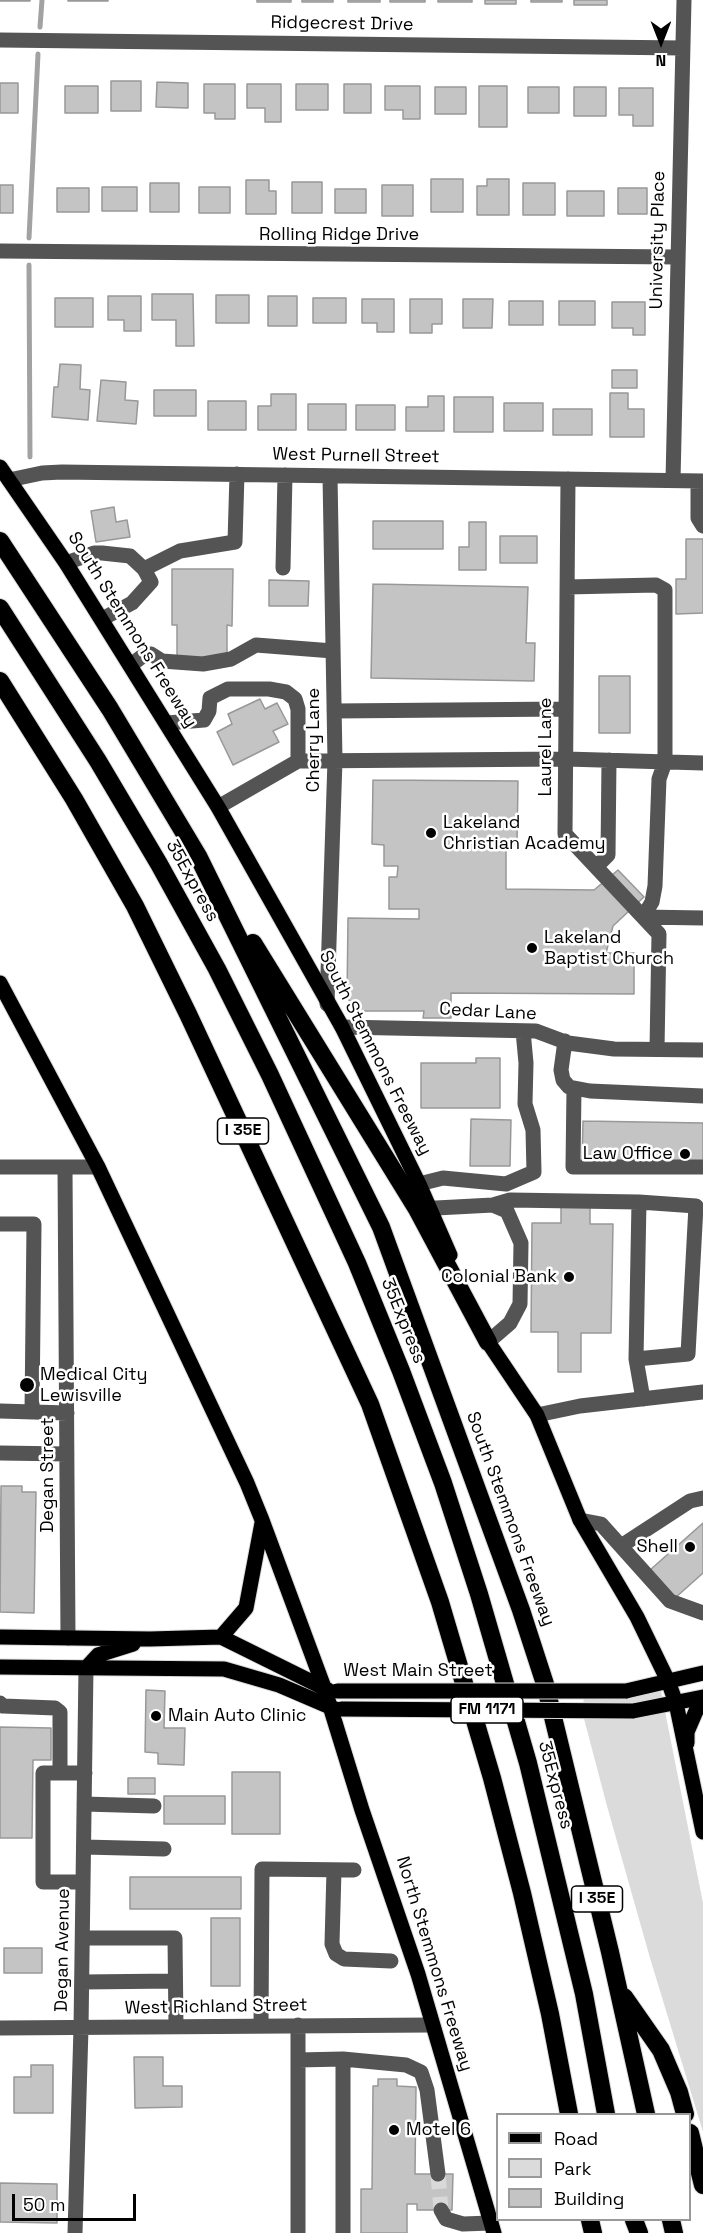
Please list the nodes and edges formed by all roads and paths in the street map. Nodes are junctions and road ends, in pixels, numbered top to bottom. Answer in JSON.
{"nodes":[{"id":1,"x":684,"y":0,"type":"edge"},
{"id":2,"x":0,"y":40,"type":"edge"},
{"id":3,"x":683,"y":48,"type":"junction"},
{"id":4,"x":0,"y":251,"type":"edge"},
{"id":5,"x":677,"y":257,"type":"junction"},
{"id":6,"x":0,"y":467,"type":"edge"},
{"id":7,"x":237,"y":474,"type":"junction"},
{"id":8,"x":285,"y":475,"type":"junction"},
{"id":9,"x":330,"y":476,"type":"junction"},
{"id":10,"x":568,"y":479,"type":"junction"},
{"id":11,"x":9,"y":480,"type":"junction"},
{"id":12,"x":673,"y":480,"type":"junction"},
{"id":13,"x":700,"y":481,"type":"edge"},
{"id":14,"x":703,"y":526,"type":"edge"},
{"id":15,"x":0,"y":541,"type":"edge"},
{"id":16,"x":66,"y":562,"type":"junction"},
{"id":17,"x":283,"y":568,"type":"dead end"},
{"id":18,"x":144,"y":569,"type":"junction"},
{"id":19,"x":567,"y":587,"type":"junction"},
{"id":20,"x":0,"y":608,"type":"edge"},
{"id":21,"x":102,"y":618,"type":"junction"},
{"id":22,"x":333,"y":651,"type":"junction"},
{"id":23,"x":131,"y":665,"type":"junction"},
{"id":24,"x":0,"y":681,"type":"edge"},
{"id":25,"x":566,"y":709,"type":"junction"},
{"id":26,"x":334,"y":711,"type":"junction"},
{"id":27,"x":166,"y":723,"type":"junction"},
{"id":28,"x":566,"y":759,"type":"junction"},
{"id":29,"x":335,"y":760,"type":"junction"},
{"id":30,"x":609,"y":760,"type":"junction"},
{"id":31,"x":298,"y":761,"type":"junction"},
{"id":32,"x":665,"y":762,"type":"junction"},
{"id":33,"x":703,"y":763,"type":"edge"},
{"id":34,"x":218,"y":807,"type":"junction"},
{"id":35,"x":198,"y":856,"type":"junction"},
{"id":36,"x":596,"y":867,"type":"junction"},
{"id":37,"x":643,"y":917,"type":"junction"},
{"id":38,"x":703,"y":918,"type":"edge"},
{"id":39,"x":0,"y":983,"type":"edge"},
{"id":40,"x":327,"y":1004,"type":"junction"},
{"id":41,"x":342,"y":1027,"type":"junction"},
{"id":42,"x":523,"y":1031,"type":"junction"},
{"id":43,"x":564,"y":1041,"type":"junction"},
{"id":44,"x":657,"y":1049,"type":"junction"},
{"id":45,"x":703,"y":1050,"type":"edge"},
{"id":46,"x":574,"y":1088,"type":"junction"},
{"id":47,"x":703,"y":1096,"type":"edge"},
{"id":48,"x":0,"y":1167,"type":"edge"},
{"id":49,"x":65,"y":1167,"type":"junction"},
{"id":50,"x":98,"y":1167,"type":"junction"},
{"id":51,"x":703,"y":1167,"type":"edge"},
{"id":52,"x":419,"y":1184,"type":"junction"},
{"id":53,"x":639,"y":1202,"type":"junction"},
{"id":54,"x":493,"y":1205,"type":"junction"},
{"id":55,"x":423,"y":1208,"type":"junction"},
{"id":56,"x":0,"y":1224,"type":"edge"},
{"id":57,"x":488,"y":1342,"type":"junction"},
{"id":58,"x":636,"y":1359,"type":"junction"},
{"id":59,"x":703,"y":1392,"type":"edge"},
{"id":60,"x":643,"y":1400,"type":"junction"},
{"id":61,"x":0,"y":1411,"type":"edge"},
{"id":62,"x":32,"y":1412,"type":"junction"},
{"id":63,"x":67,"y":1413,"type":"junction"},
{"id":64,"x":537,"y":1415,"type":"junction"},
{"id":65,"x":0,"y":1453,"type":"edge"},
{"id":66,"x":67,"y":1454,"type":"junction"},
{"id":67,"x":703,"y":1498,"type":"edge"},
{"id":68,"x":262,"y":1520,"type":"junction"},
{"id":69,"x":580,"y":1520,"type":"junction"},
{"id":70,"x":621,"y":1546,"type":"junction"},
{"id":71,"x":703,"y":1613,"type":"edge"},
{"id":72,"x":0,"y":1637,"type":"edge"},
{"id":73,"x":221,"y":1637,"type":"junction"},
{"id":74,"x":68,"y":1638,"type":"junction"},
{"id":75,"x":150,"y":1639,"type":"junction"},
{"id":76,"x":0,"y":1667,"type":"edge"},
{"id":77,"x":86,"y":1668,"type":"junction"},
{"id":78,"x":703,"y":1673,"type":"edge"},
{"id":79,"x":668,"y":1682,"type":"junction"},
{"id":80,"x":331,"y":1690,"type":"junction"},
{"id":81,"x":703,"y":1697,"type":"edge"},
{"id":82,"x":0,"y":1702,"type":"edge"},
{"id":83,"x":676,"y":1703,"type":"junction"},
{"id":84,"x":703,"y":1704,"type":"edge"},
{"id":85,"x":336,"y":1709,"type":"junction"},
{"id":86,"x":687,"y":1755,"type":"junction"},
{"id":87,"x":60,"y":1773,"type":"junction"},
{"id":88,"x":85,"y":1773,"type":"junction"},
{"id":89,"x":84,"y":1804,"type":"junction"},
{"id":90,"x":154,"y":1806,"type":"dead end"},
{"id":91,"x":703,"y":1832,"type":"edge"},
{"id":92,"x":84,"y":1847,"type":"junction"},
{"id":93,"x":164,"y":1849,"type":"dead end"},
{"id":94,"x":334,"y":1870,"type":"junction"},
{"id":95,"x":354,"y":1870,"type":"dead end"},
{"id":96,"x":83,"y":1882,"type":"junction"},
{"id":97,"x":83,"y":1938,"type":"junction"},
{"id":98,"x":391,"y":1961,"type":"dead end"},
{"id":99,"x":175,"y":1981,"type":"junction"},
{"id":100,"x":82,"y":1982,"type":"junction"},
{"id":101,"x":618,"y":1989,"type":"junction"},
{"id":102,"x":261,"y":2025,"type":"junction"},
{"id":103,"x":298,"y":2025,"type":"junction"},
{"id":104,"x":432,"y":2025,"type":"junction"},
{"id":105,"x":176,"y":2027,"type":"junction"},
{"id":106,"x":0,"y":2028,"type":"edge"},
{"id":107,"x":81,"y":2028,"type":"junction"},
{"id":108,"x":343,"y":2059,"type":"junction"},
{"id":109,"x":298,"y":2060,"type":"junction"},
{"id":110,"x":569,"y":2113,"type":"edge"},
{"id":111,"x":606,"y":2113,"type":"edge"},
{"id":112,"x":646,"y":2113,"type":"edge"},
{"id":113,"x":684,"y":2113,"type":"edge"},
{"id":114,"x":691,"y":2137,"type":"edge"},
{"id":115,"x":438,"y":2174,"type":"tunnel mouth"},
{"id":116,"x":703,"y":2185,"type":"edge"},
{"id":117,"x":441,"y":2210,"type":"dead end"},
{"id":118,"x":492,"y":2228,"type":"edge"},
{"id":119,"x":75,"y":2233,"type":"edge"},
{"id":120,"x":298,"y":2233,"type":"edge"},
{"id":121,"x":343,"y":2233,"type":"edge"}],
"edges":[{"from":1,"to":3,"type":"street","name":"University Place"},
{"from":2,"to":3,"type":"street","name":"Ridgecrest Drive"},
{"from":3,"to":5,"type":"street","name":"University Place"},
{"from":4,"to":5,"type":"street","name":"Rolling Ridge Drive"},
{"from":5,"to":12,"type":"street","name":"University Place"},
{"from":6,"to":11,"type":"main road","name":"South Stemmons Freeway"},
{"from":7,"to":8,"type":"street","name":"West Purnell Street"},
{"from":7,"to":11,"type":"street","name":"West Purnell Street"},
{"from":7,"to":18,"type":"street"},
{"from":8,"to":9,"type":"street","name":"West Purnell Street"},
{"from":8,"to":17,"type":"street"},
{"from":9,"to":10,"type":"street","name":"West Purnell Street"},
{"from":9,"to":22,"type":"street","name":"Cherry Lane"},
{"from":10,"to":12,"type":"street","name":"West Purnell Street"},
{"from":10,"to":19,"type":"street","name":"Laurel Lane"},
{"from":11,"to":16,"type":"main road","name":"South Stemmons Freeway"},
{"from":12,"to":13,"type":"street","name":"West Purnell Street"},
{"from":13,"to":14,"type":"street"},
{"from":15,"to":35,"type":"highway","name":"South Stemmons Freeway","number":"I 35E"},
{"from":16,"to":18,"type":"street"},
{"from":16,"to":21,"type":"main road","name":"South Stemmons Freeway"},
{"from":18,"to":21,"type":"street"},
{"from":19,"to":25,"type":"street","name":"Laurel Lane"},
{"from":19,"to":32,"type":"street"},
{"from":20,"to":111,"type":"highway","name":"35Express"},
{"from":21,"to":23,"type":"main road","name":"South Stemmons Freeway"},
{"from":22,"to":23,"type":"street"},
{"from":22,"to":26,"type":"street","name":"Cherry Lane"},
{"from":23,"to":27,"type":"main road","name":"South Stemmons Freeway"},
{"from":24,"to":110,"type":"highway","number":"I 35E"},
{"from":25,"to":26,"type":"street"},
{"from":25,"to":28,"type":"street","name":"Laurel Lane"},
{"from":26,"to":29,"type":"street","name":"Cherry Lane"},
{"from":27,"to":31,"type":"street"},
{"from":27,"to":34,"type":"main road","name":"South Stemmons Freeway"},
{"from":28,"to":29,"type":"street"},
{"from":28,"to":30,"type":"street"},
{"from":28,"to":36,"type":"street","name":"Laurel Lane"},
{"from":29,"to":31,"type":"street"},
{"from":29,"to":40,"type":"street","name":"Cherry Lane"},
{"from":30,"to":32,"type":"street"},
{"from":30,"to":36,"type":"street"},
{"from":31,"to":34,"type":"street"},
{"from":32,"to":33,"type":"street"},
{"from":32,"to":37,"type":"street"},
{"from":34,"to":40,"type":"main road","name":"South Stemmons Freeway"},
{"from":35,"to":55,"type":"highway"},
{"from":35,"to":101,"type":"highway","name":"South Stemmons Freeway","number":"I 35E"},
{"from":36,"to":37,"type":"street","name":"Laurel Lane"},
{"from":37,"to":38,"type":"street"},
{"from":37,"to":44,"type":"street","name":"Laurel Lane"},
{"from":39,"to":50,"type":"main road"},
{"from":40,"to":41,"type":"main road","name":"South Stemmons Freeway"},
{"from":41,"to":42,"type":"street","name":"Cedar Lane"},
{"from":41,"to":52,"type":"main road","name":"South Stemmons Freeway"},
{"from":42,"to":43,"type":"street","name":"Cedar Lane"},
{"from":42,"to":52,"type":"street"},
{"from":43,"to":44,"type":"street","name":"Cedar Lane"},
{"from":43,"to":46,"type":"street"},
{"from":44,"to":45,"type":"street","name":"Cedar Lane"},
{"from":46,"to":47,"type":"street"},
{"from":46,"to":51,"type":"street"},
{"from":48,"to":49,"type":"street"},
{"from":49,"to":50,"type":"street"},
{"from":49,"to":63,"type":"street","name":"Degan Street"},
{"from":50,"to":68,"type":"main road"},
{"from":52,"to":55,"type":"main road","name":"South Stemmons Freeway"},
{"from":53,"to":54,"type":"street"},
{"from":53,"to":58,"type":"street"},
{"from":53,"to":58,"type":"street"},
{"from":54,"to":55,"type":"street"},
{"from":54,"to":57,"type":"street"},
{"from":55,"to":57,"type":"highway"},
{"from":56,"to":62,"type":"street"},
{"from":57,"to":64,"type":"main road"},
{"from":58,"to":60,"type":"street"},
{"from":59,"to":60,"type":"street"},
{"from":60,"to":64,"type":"street"},
{"from":61,"to":62,"type":"street"},
{"from":62,"to":63,"type":"street"},
{"from":63,"to":66,"type":"street","name":"Degan Street"},
{"from":64,"to":69,"type":"main road"},
{"from":65,"to":66,"type":"street"},
{"from":66,"to":74,"type":"street","name":"Degan Street"},
{"from":67,"to":70,"type":"street"},
{"from":68,"to":73,"type":"main road"},
{"from":68,"to":80,"type":"main road"},
{"from":69,"to":70,"type":"street"},
{"from":69,"to":79,"type":"main road"},
{"from":70,"to":71,"type":"street"},
{"from":72,"to":74,"type":"main road","name":"West Main Street"},
{"from":73,"to":75,"type":"main road","name":"West Main Street"},
{"from":73,"to":80,"type":"main road","name":"West Main Street"},
{"from":74,"to":75,"type":"main road","name":"West Main Street"},
{"from":75,"to":77,"type":"main road"},
{"from":76,"to":77,"type":"main road"},
{"from":77,"to":85,"type":"main road"},
{"from":77,"to":88,"type":"street","name":"Degan Avenue"},
{"from":78,"to":79,"type":"main road","name":"West Main Street","number":"FM 1171"},
{"from":79,"to":80,"type":"main road","name":"West Main Street","number":"FM 1171","bridge":true},
{"from":79,"to":83,"type":"main road"},
{"from":80,"to":85,"type":"main road"},
{"from":81,"to":83,"type":"main road","number":"FM 1171"},
{"from":82,"to":87,"type":"street"},
{"from":83,"to":85,"type":"main road","number":"FM 1171","bridge":true},
{"from":83,"to":86,"type":"main road"},
{"from":84,"to":86,"type":"main road"},
{"from":85,"to":104,"type":"main road","name":"North Stemmons Freeway"},
{"from":86,"to":91,"type":"main road"},
{"from":87,"to":88,"type":"street"},
{"from":87,"to":96,"type":"street"},
{"from":88,"to":89,"type":"street","name":"Degan Avenue"},
{"from":89,"to":90,"type":"street"},
{"from":89,"to":92,"type":"street","name":"Degan Avenue"},
{"from":92,"to":93,"type":"street"},
{"from":92,"to":96,"type":"street","name":"Degan Avenue"},
{"from":94,"to":95,"type":"street"},
{"from":94,"to":98,"type":"street"},
{"from":94,"to":102,"type":"street"},
{"from":96,"to":97,"type":"street","name":"Degan Avenue"},
{"from":97,"to":99,"type":"street"},
{"from":97,"to":100,"type":"street","name":"Degan Avenue"},
{"from":99,"to":100,"type":"street"},
{"from":99,"to":105,"type":"street"},
{"from":100,"to":107,"type":"street","name":"Degan Avenue"},
{"from":101,"to":112,"type":"highway","number":"I 35E"},
{"from":101,"to":113,"type":"highway"},
{"from":102,"to":103,"type":"street","name":"West Richland Street"},
{"from":102,"to":105,"type":"street","name":"West Richland Street"},
{"from":103,"to":104,"type":"street","name":"West Richland Street"},
{"from":103,"to":109,"type":"street"},
{"from":104,"to":118,"type":"main road","name":"North Stemmons Freeway"},
{"from":105,"to":107,"type":"street","name":"West Richland Street"},
{"from":106,"to":107,"type":"street","name":"West Richland Street"},
{"from":107,"to":119,"type":"street","name":"Degan Avenue"},
{"from":108,"to":109,"type":"street"},
{"from":108,"to":115,"type":"street"},
{"from":108,"to":121,"type":"street"},
{"from":109,"to":120,"type":"street"},
{"from":114,"to":116,"type":"highway"},
{"from":117,"to":118,"type":"street"}]}
